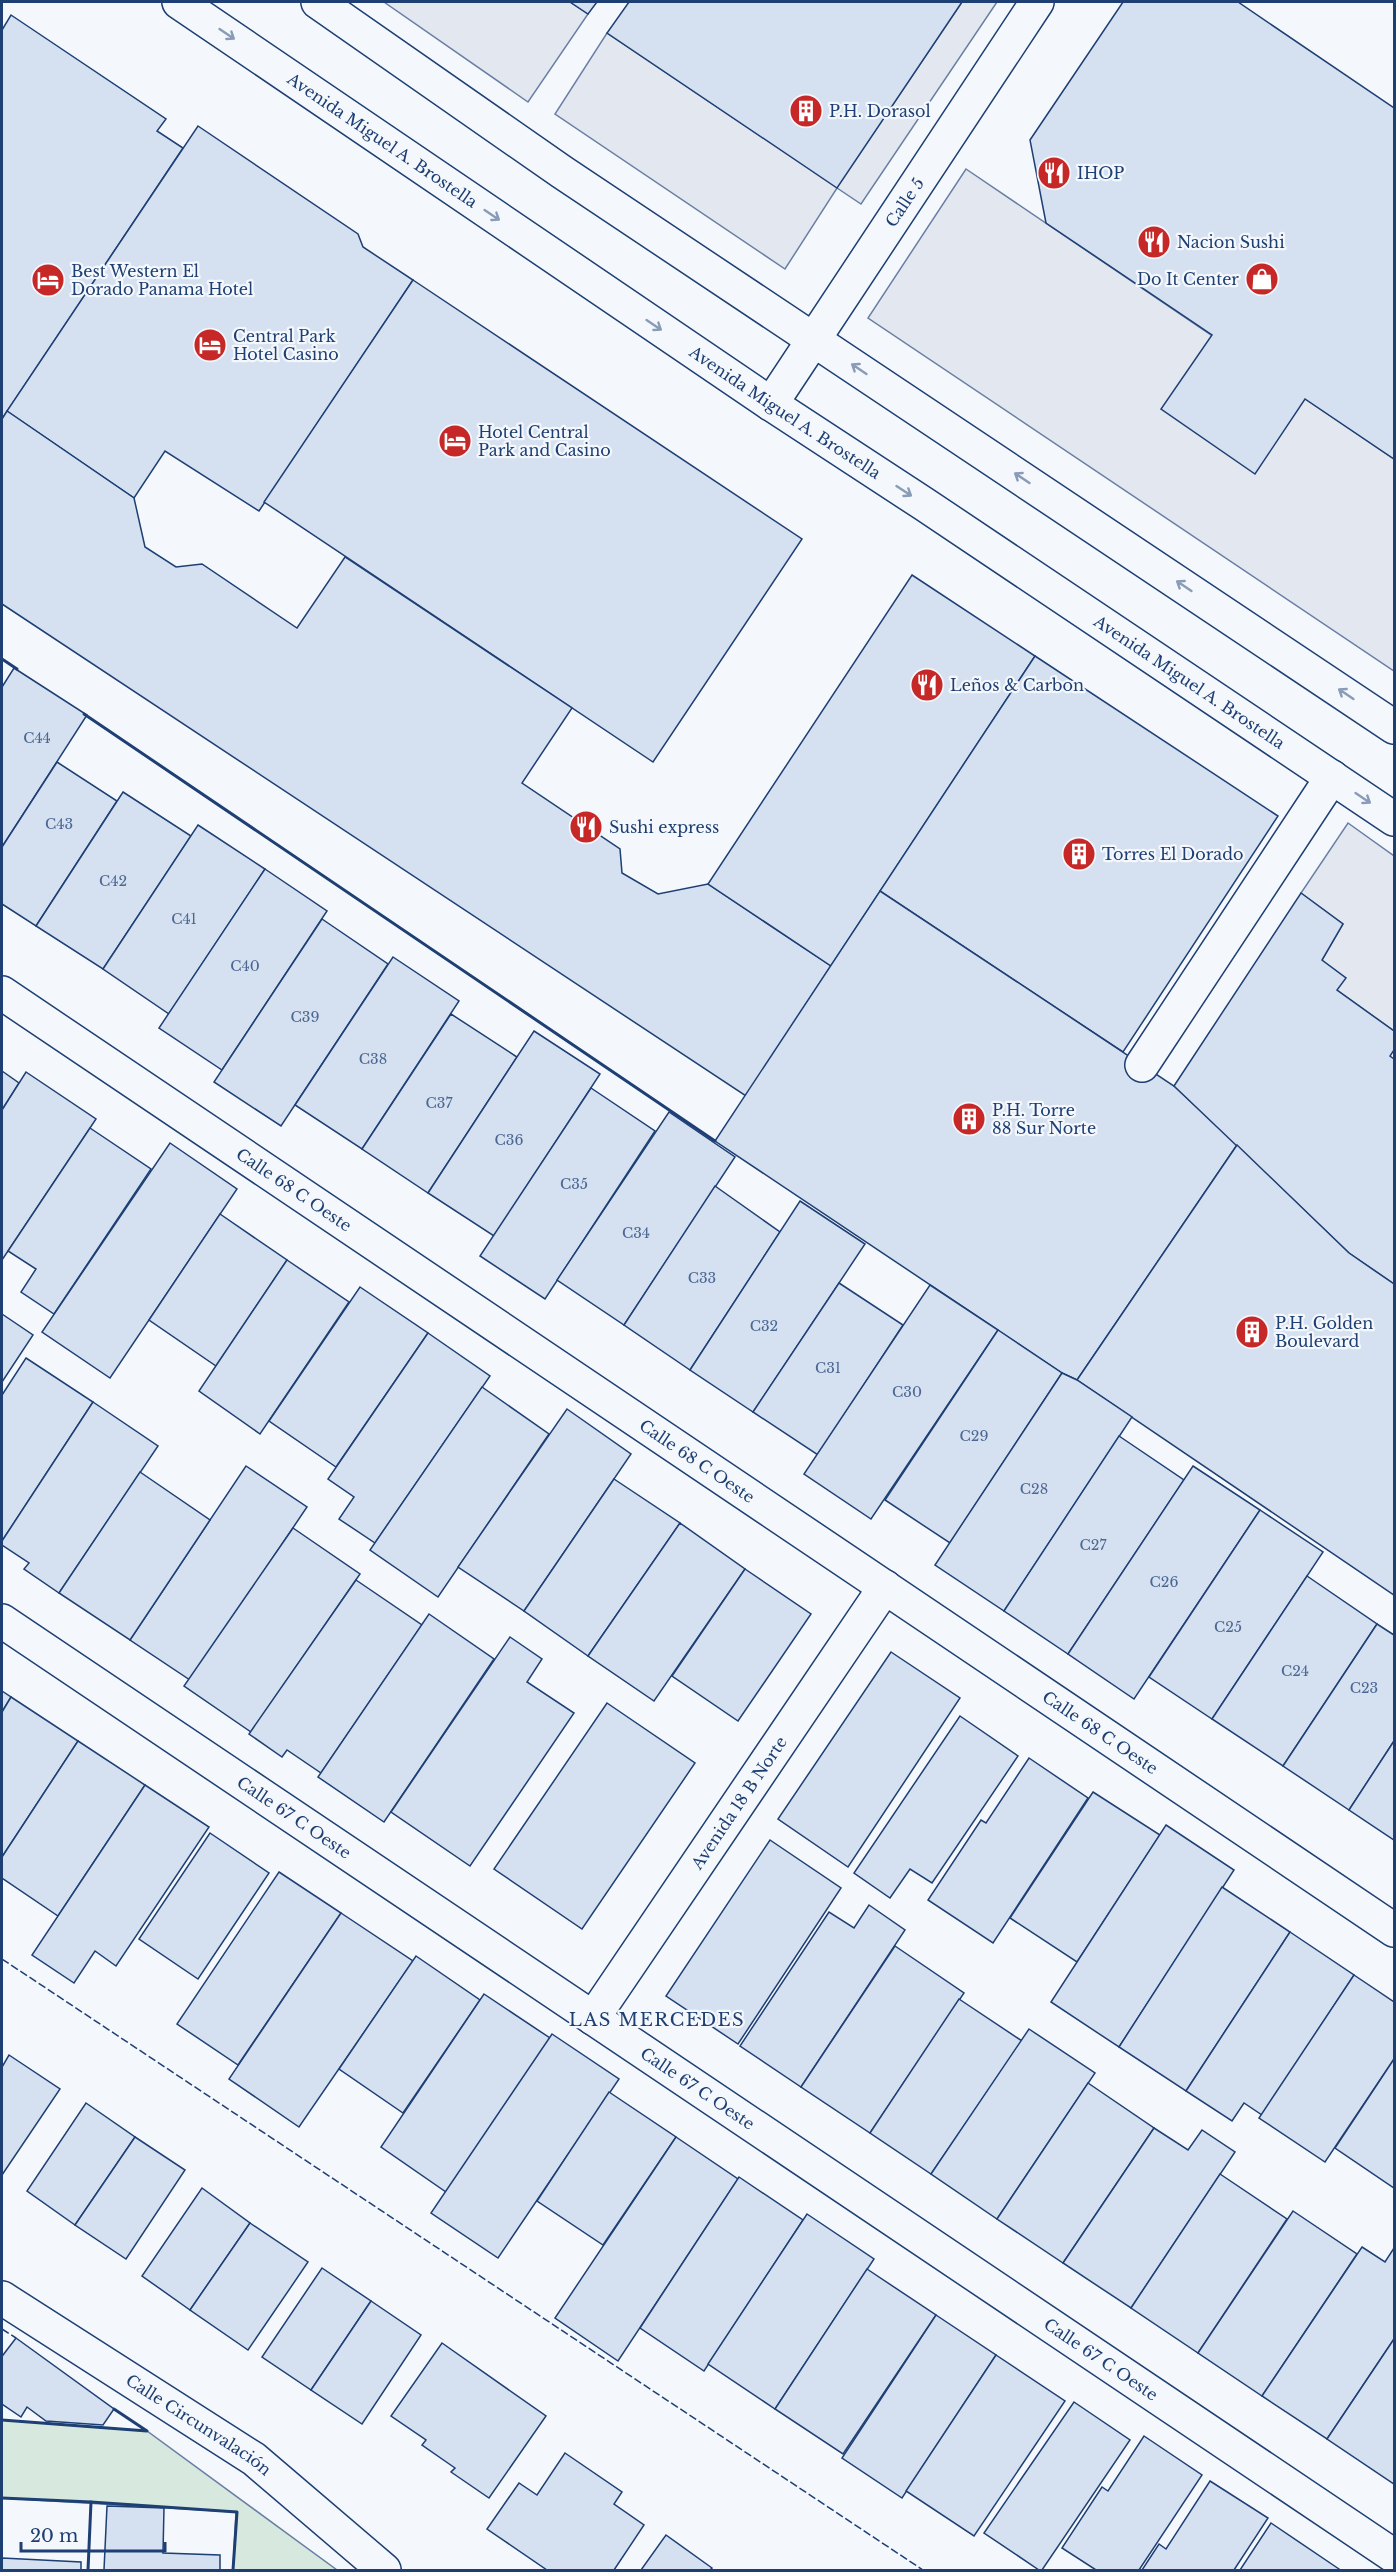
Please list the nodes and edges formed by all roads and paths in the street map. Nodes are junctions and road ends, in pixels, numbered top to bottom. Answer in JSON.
{"nodes":[{"id":1,"x":179,"y":2,"type":"edge"},
{"id":2,"x":318,"y":2,"type":"edge"},
{"id":3,"x":1037,"y":2,"type":"edge"},
{"id":4,"x":814,"y":339,"type":"junction"},
{"id":5,"x":771,"y":404,"type":"junction"},
{"id":6,"x":1395,"y":727,"type":"edge"},
{"id":7,"x":1332,"y":777,"type":"junction"},
{"id":8,"x":1395,"y":819,"type":"edge"},
{"id":9,"x":2,"y":993,"type":"edge"},
{"id":10,"x":1142,"y":1065,"type":"dead end"},
{"id":11,"x":885,"y":1587,"type":"junction"},
{"id":12,"x":2,"y":1621,"type":"edge"},
{"id":13,"x":1395,"y":1930,"type":"edge"},
{"id":14,"x":593,"y":2018,"type":"junction"},
{"id":15,"x":2,"y":2298,"type":"edge"},
{"id":16,"x":1395,"y":2556,"type":"edge"},
{"id":17,"x":384,"y":2571,"type":"edge"}],
"edges":[{"from":1,"to":5,"type":"street","name":"Avenida Miguel A. Brostella","one_way":true},
{"from":2,"to":4,"type":"street"},
{"from":3,"to":4,"type":"street","name":"Calle 5"},
{"from":4,"to":5,"type":"street","name":"Calle 5"},
{"from":6,"to":4,"type":"street","one_way":true},
{"from":5,"to":7,"type":"street","name":"Avenida Miguel A. Brostella","one_way":true},
{"from":7,"to":8,"type":"street","name":"Avenida Miguel A. Brostella","one_way":true},
{"from":7,"to":10,"type":"street"},
{"from":9,"to":11,"type":"street","name":"Calle 68 C Oeste"},
{"from":11,"to":13,"type":"street","name":"Calle 68 C Oeste"},
{"from":11,"to":14,"type":"street","name":"Avenida 18 B Norte"},
{"from":12,"to":14,"type":"street","name":"Calle 67 C Oeste"},
{"from":14,"to":16,"type":"street","name":"Calle 67 C Oeste"},
{"from":15,"to":17,"type":"street","name":"Calle Circunvalación"}]}
